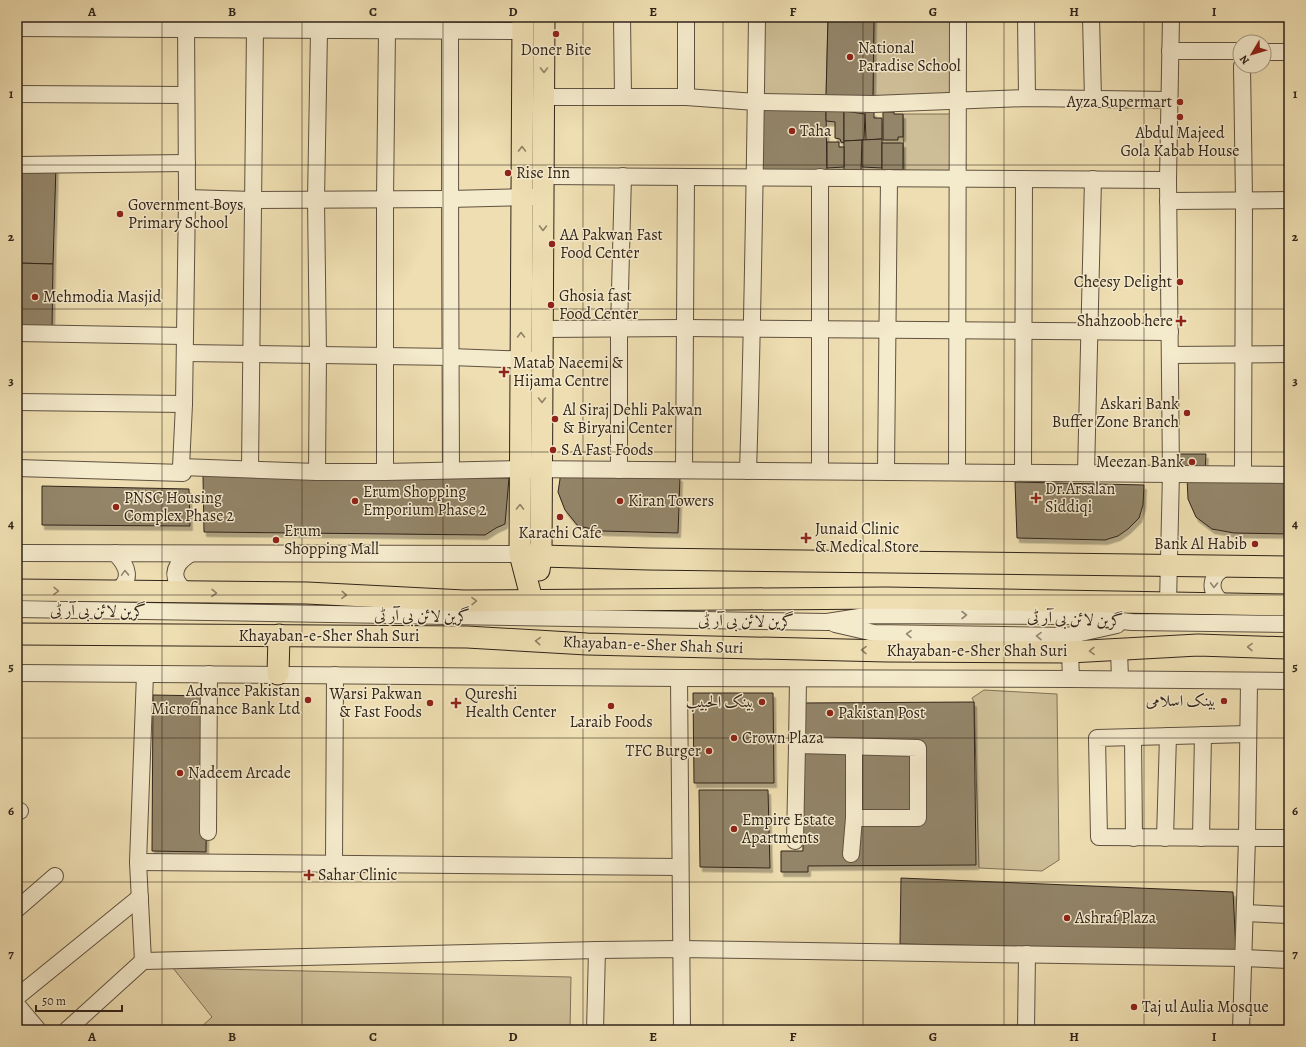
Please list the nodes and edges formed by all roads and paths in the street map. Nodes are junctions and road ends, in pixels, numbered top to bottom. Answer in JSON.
{"nodes":[{"id":1,"x":544,"y":17,"type":"edge"},
{"id":2,"x":622,"y":17,"type":"edge"},
{"id":3,"x":686,"y":17,"type":"edge"},
{"id":4,"x":757,"y":17,"type":"edge"},
{"id":5,"x":958,"y":17,"type":"edge"},
{"id":6,"x":1026,"y":17,"type":"edge"},
{"id":7,"x":1091,"y":17,"type":"edge"},
{"id":8,"x":1171,"y":17,"type":"edge"},
{"id":9,"x":186,"y":23,"type":"edge"},
{"id":10,"x":523,"y":24,"type":"edge"},
{"id":11,"x":17,"y":28,"type":"edge"},
{"id":12,"x":255,"y":30,"type":"junction"},
{"id":13,"x":319,"y":30,"type":"junction"},
{"id":14,"x":388,"y":31,"type":"junction"},
{"id":15,"x":450,"y":31,"type":"junction"},
{"id":16,"x":1170,"y":51,"type":"junction"},
{"id":17,"x":1232,"y":52,"type":"edge"},
{"id":18,"x":1272,"y":52,"type":"edge"},
{"id":19,"x":1289,"y":52,"type":"edge"},
{"id":20,"x":1242,"y":74,"type":"edge"},
{"id":21,"x":17,"y":94,"type":"edge"},
{"id":22,"x":186,"y":95,"type":"junction"},
{"id":23,"x":544,"y":97,"type":"junction"},
{"id":24,"x":623,"y":97,"type":"junction"},
{"id":25,"x":686,"y":97,"type":"junction"},
{"id":26,"x":1027,"y":98,"type":"junction"},
{"id":27,"x":1093,"y":99,"type":"junction"},
{"id":28,"x":1169,"y":100,"type":"junction"},
{"id":29,"x":756,"y":102,"type":"junction"},
{"id":30,"x":957,"y":102,"type":"junction"},
{"id":31,"x":187,"y":163,"type":"junction"},
{"id":32,"x":17,"y":164,"type":"edge"},
{"id":33,"x":544,"y":176,"type":"junction"},
{"id":34,"x":623,"y":176,"type":"junction"},
{"id":35,"x":686,"y":177,"type":"junction"},
{"id":36,"x":754,"y":177,"type":"junction"},
{"id":37,"x":820,"y":177,"type":"junction"},
{"id":38,"x":889,"y":178,"type":"junction"},
{"id":39,"x":958,"y":178,"type":"junction"},
{"id":40,"x":1024,"y":179,"type":"junction"},
{"id":41,"x":1093,"y":179,"type":"junction"},
{"id":42,"x":1168,"y":180,"type":"junction"},
{"id":43,"x":522,"y":197,"type":"junction"},
{"id":44,"x":187,"y":198,"type":"junction"},
{"id":45,"x":543,"y":198,"type":"junction"},
{"id":46,"x":386,"y":199,"type":"junction"},
{"id":47,"x":253,"y":200,"type":"junction"},
{"id":48,"x":316,"y":200,"type":"junction"},
{"id":49,"x":449,"y":200,"type":"junction"},
{"id":50,"x":1244,"y":200,"type":"junction"},
{"id":51,"x":1289,"y":200,"type":"edge"},
{"id":52,"x":1168,"y":201,"type":"junction"},
{"id":53,"x":685,"y":328,"type":"junction"},
{"id":54,"x":543,"y":329,"type":"junction"},
{"id":55,"x":619,"y":329,"type":"junction"},
{"id":56,"x":753,"y":329,"type":"junction"},
{"id":57,"x":819,"y":330,"type":"junction"},
{"id":58,"x":887,"y":331,"type":"junction"},
{"id":59,"x":957,"y":331,"type":"junction"},
{"id":60,"x":1023,"y":332,"type":"junction"},
{"id":61,"x":1089,"y":332,"type":"junction"},
{"id":62,"x":1170,"y":332,"type":"junction"},
{"id":63,"x":17,"y":333,"type":"edge"},
{"id":64,"x":184,"y":336,"type":"junction"},
{"id":65,"x":185,"y":353,"type":"junction"},
{"id":66,"x":250,"y":354,"type":"junction"},
{"id":67,"x":1244,"y":354,"type":"junction"},
{"id":68,"x":1289,"y":354,"type":"edge"},
{"id":69,"x":318,"y":355,"type":"junction"},
{"id":70,"x":1170,"y":355,"type":"junction"},
{"id":71,"x":385,"y":357,"type":"junction"},
{"id":72,"x":451,"y":357,"type":"junction"},
{"id":73,"x":521,"y":360,"type":"junction"},
{"id":74,"x":542,"y":360,"type":"junction"},
{"id":75,"x":17,"y":402,"type":"edge"},
{"id":76,"x":184,"y":404,"type":"junction"},
{"id":77,"x":181,"y":467,"type":"junction"},
{"id":78,"x":17,"y":468,"type":"edge"},
{"id":79,"x":250,"y":469,"type":"junction"},
{"id":80,"x":521,"y":469,"type":"junction"},
{"id":81,"x":542,"y":469,"type":"junction"},
{"id":82,"x":450,"y":470,"type":"junction"},
{"id":83,"x":619,"y":470,"type":"junction"},
{"id":84,"x":684,"y":470,"type":"junction"},
{"id":85,"x":748,"y":471,"type":"junction"},
{"id":86,"x":820,"y":471,"type":"junction"},
{"id":87,"x":317,"y":472,"type":"junction"},
{"id":88,"x":385,"y":472,"type":"junction"},
{"id":89,"x":886,"y":472,"type":"junction"},
{"id":90,"x":957,"y":472,"type":"junction"},
{"id":91,"x":1023,"y":472,"type":"junction"},
{"id":92,"x":1086,"y":473,"type":"junction"},
{"id":93,"x":1171,"y":473,"type":"junction"},
{"id":94,"x":1243,"y":474,"type":"junction"},
{"id":95,"x":1289,"y":474,"type":"edge"},
{"id":96,"x":17,"y":553,"type":"edge"},
{"id":97,"x":115,"y":553,"type":"junction"},
{"id":98,"x":190,"y":554,"type":"junction"},
{"id":99,"x":520,"y":554,"type":"junction"},
{"id":100,"x":541,"y":556,"type":"junction"},
{"id":101,"x":1150,"y":566,"type":"junction"},
{"id":102,"x":1170,"y":566,"type":"junction"},
{"id":103,"x":1227,"y":567,"type":"junction"},
{"id":104,"x":1289,"y":567,"type":"edge"},
{"id":105,"x":17,"y":590,"type":"edge"},
{"id":106,"x":114,"y":592,"type":"junction"},
{"id":107,"x":191,"y":592,"type":"junction"},
{"id":108,"x":532,"y":600,"type":"junction"},
{"id":109,"x":1148,"y":603,"type":"junction"},
{"id":110,"x":1168,"y":603,"type":"junction"},
{"id":111,"x":1225,"y":604,"type":"junction"},
{"id":112,"x":1289,"y":605,"type":"edge"},
{"id":113,"x":17,"y":609,"type":"edge"},
{"id":114,"x":1289,"y":624,"type":"edge"},
{"id":115,"x":20,"y":633,"type":"edge"},
{"id":116,"x":278,"y":636,"type":"junction"},
{"id":117,"x":1289,"y":648,"type":"edge"},
{"id":118,"x":1119,"y":650,"type":"junction"},
{"id":119,"x":1070,"y":652,"type":"junction"},
{"id":120,"x":17,"y":673,"type":"edge"},
{"id":121,"x":145,"y":674,"type":"junction"},
{"id":122,"x":209,"y":674,"type":"junction"},
{"id":123,"x":278,"y":674,"type":"junction"},
{"id":124,"x":335,"y":675,"type":"junction"},
{"id":125,"x":679,"y":678,"type":"junction"},
{"id":126,"x":1071,"y":678,"type":"junction"},
{"id":127,"x":798,"y":679,"type":"junction"},
{"id":128,"x":1120,"y":679,"type":"junction"},
{"id":129,"x":1249,"y":681,"type":"junction"},
{"id":130,"x":1289,"y":681,"type":"edge"},
{"id":131,"x":1248,"y":734,"type":"junction"},
{"id":132,"x":1203,"y":735,"type":"junction"},
{"id":133,"x":1168,"y":736,"type":"junction"},
{"id":134,"x":1133,"y":737,"type":"junction"},
{"id":135,"x":797,"y":745,"type":"junction"},
{"id":136,"x":854,"y":747,"type":"junction"},
{"id":137,"x":854,"y":818,"type":"junction"},
{"id":138,"x":208,"y":832,"type":"dead end"},
{"id":139,"x":1134,"y":838,"type":"junction"},
{"id":140,"x":1165,"y":838,"type":"junction"},
{"id":141,"x":1201,"y":838,"type":"junction"},
{"id":142,"x":1247,"y":838,"type":"junction"},
{"id":143,"x":1289,"y":838,"type":"edge"},
{"id":144,"x":795,"y":841,"type":"dead end"},
{"id":145,"x":851,"y":854,"type":"dead end"},
{"id":146,"x":138,"y":862,"type":"junction"},
{"id":147,"x":334,"y":863,"type":"junction"},
{"id":148,"x":680,"y":867,"type":"junction"},
{"id":149,"x":55,"y":876,"type":"dead end"},
{"id":150,"x":140,"y":898,"type":"junction"},
{"id":151,"x":17,"y":909,"type":"edge"},
{"id":152,"x":1245,"y":913,"type":"junction"},
{"id":153,"x":1289,"y":915,"type":"edge"},
{"id":154,"x":681,"y":949,"type":"junction"},
{"id":155,"x":597,"y":950,"type":"junction"},
{"id":156,"x":1027,"y":954,"type":"junction"},
{"id":157,"x":1244,"y":958,"type":"junction"},
{"id":158,"x":1289,"y":960,"type":"edge"},
{"id":159,"x":143,"y":961,"type":"junction"},
{"id":160,"x":17,"y":997,"type":"edge"},
{"id":161,"x":17,"y":1005,"type":"edge"},
{"id":162,"x":38,"y":1030,"type":"edge"},
{"id":163,"x":67,"y":1030,"type":"edge"},
{"id":164,"x":595,"y":1030,"type":"edge"},
{"id":165,"x":682,"y":1030,"type":"edge"},
{"id":166,"x":1026,"y":1030,"type":"edge"},
{"id":167,"x":1241,"y":1030,"type":"edge"}],
"edges":[{"from":1,"to":23,"type":"main road","one_way":true},
{"from":2,"to":24,"type":"street"},
{"from":3,"to":25,"type":"street"},
{"from":4,"to":29,"type":"street"},
{"from":5,"to":30,"type":"street"},
{"from":6,"to":26,"type":"street"},
{"from":7,"to":27,"type":"street"},
{"from":8,"to":16,"type":"street"},
{"from":9,"to":11,"type":"street"},
{"from":9,"to":12,"type":"street"},
{"from":9,"to":22,"type":"street"},
{"from":10,"to":15,"type":"street"},
{"from":43,"to":10,"type":"main road","one_way":true},
{"from":12,"to":13,"type":"street"},
{"from":12,"to":47,"type":"street"},
{"from":13,"to":14,"type":"street"},
{"from":13,"to":48,"type":"street"},
{"from":14,"to":15,"type":"street"},
{"from":14,"to":46,"type":"street"},
{"from":15,"to":49,"type":"street"},
{"from":16,"to":17,"type":"street"},
{"from":16,"to":28,"type":"street"},
{"from":18,"to":19,"type":"street"},
{"from":20,"to":50,"type":"street"},
{"from":21,"to":22,"type":"street"},
{"from":22,"to":31,"type":"street"},
{"from":23,"to":24,"type":"street"},
{"from":23,"to":33,"type":"main road"},
{"from":24,"to":25,"type":"street"},
{"from":25,"to":29,"type":"street"},
{"from":26,"to":27,"type":"street"},
{"from":26,"to":30,"type":"street"},
{"from":27,"to":28,"type":"street"},
{"from":28,"to":42,"type":"street"},
{"from":29,"to":30,"type":"street"},
{"from":29,"to":36,"type":"street"},
{"from":30,"to":39,"type":"street"},
{"from":31,"to":32,"type":"street"},
{"from":31,"to":44,"type":"street"},
{"from":33,"to":34,"type":"street"},
{"from":33,"to":45,"type":"main road"},
{"from":34,"to":35,"type":"street"},
{"from":34,"to":55,"type":"street"},
{"from":35,"to":36,"type":"street"},
{"from":35,"to":53,"type":"street"},
{"from":36,"to":37,"type":"street"},
{"from":36,"to":56,"type":"street"},
{"from":37,"to":38,"type":"street"},
{"from":37,"to":57,"type":"street"},
{"from":38,"to":39,"type":"street"},
{"from":38,"to":58,"type":"street"},
{"from":39,"to":40,"type":"street"},
{"from":39,"to":59,"type":"street"},
{"from":40,"to":41,"type":"street"},
{"from":40,"to":60,"type":"street"},
{"from":41,"to":42,"type":"street"},
{"from":41,"to":61,"type":"street"},
{"from":42,"to":52,"type":"street"},
{"from":43,"to":45,"type":"street"},
{"from":43,"to":49,"type":"street"},
{"from":73,"to":43,"type":"main road","one_way":true},
{"from":44,"to":47,"type":"street"},
{"from":44,"to":64,"type":"street"},
{"from":45,"to":54,"type":"main road","one_way":true},
{"from":46,"to":48,"type":"street"},
{"from":46,"to":49,"type":"street"},
{"from":46,"to":71,"type":"street"},
{"from":47,"to":48,"type":"street"},
{"from":47,"to":66,"type":"street"},
{"from":48,"to":69,"type":"street"},
{"from":49,"to":72,"type":"street"},
{"from":50,"to":51,"type":"street"},
{"from":50,"to":52,"type":"street"},
{"from":50,"to":67,"type":"street"},
{"from":52,"to":62,"type":"street"},
{"from":53,"to":55,"type":"street"},
{"from":53,"to":56,"type":"street"},
{"from":53,"to":84,"type":"street"},
{"from":54,"to":55,"type":"street"},
{"from":54,"to":74,"type":"main road"},
{"from":55,"to":83,"type":"street"},
{"from":56,"to":57,"type":"street"},
{"from":56,"to":85,"type":"street"},
{"from":57,"to":58,"type":"street"},
{"from":57,"to":86,"type":"street"},
{"from":58,"to":59,"type":"street"},
{"from":58,"to":89,"type":"street"},
{"from":59,"to":60,"type":"street"},
{"from":59,"to":90,"type":"street"},
{"from":60,"to":61,"type":"street"},
{"from":60,"to":91,"type":"street"},
{"from":61,"to":62,"type":"street"},
{"from":61,"to":92,"type":"street"},
{"from":62,"to":70,"type":"street"},
{"from":63,"to":64,"type":"street"},
{"from":64,"to":65,"type":"street"},
{"from":65,"to":66,"type":"street"},
{"from":65,"to":76,"type":"street"},
{"from":66,"to":69,"type":"street"},
{"from":66,"to":79,"type":"street"},
{"from":67,"to":68,"type":"street"},
{"from":67,"to":70,"type":"street"},
{"from":67,"to":94,"type":"street"},
{"from":69,"to":71,"type":"street"},
{"from":69,"to":87,"type":"street"},
{"from":70,"to":93,"type":"street"},
{"from":71,"to":72,"type":"street"},
{"from":71,"to":88,"type":"street"},
{"from":72,"to":73,"type":"street"},
{"from":72,"to":82,"type":"street"},
{"from":73,"to":74,"type":"street"},
{"from":73,"to":80,"type":"main road"},
{"from":74,"to":81,"type":"main road","one_way":true},
{"from":75,"to":76,"type":"street"},
{"from":76,"to":77,"type":"street"},
{"from":77,"to":78,"type":"street"},
{"from":77,"to":79,"type":"street"},
{"from":79,"to":87,"type":"street"},
{"from":80,"to":81,"type":"street"},
{"from":80,"to":82,"type":"street"},
{"from":99,"to":80,"type":"main road","one_way":true},
{"from":81,"to":83,"type":"street"},
{"from":81,"to":100,"type":"main road"},
{"from":82,"to":88,"type":"street"},
{"from":83,"to":84,"type":"street"},
{"from":84,"to":85,"type":"street"},
{"from":85,"to":86,"type":"street"},
{"from":86,"to":89,"type":"street"},
{"from":87,"to":88,"type":"street"},
{"from":89,"to":90,"type":"street"},
{"from":90,"to":91,"type":"street"},
{"from":91,"to":92,"type":"street"},
{"from":92,"to":93,"type":"street"},
{"from":93,"to":94,"type":"street"},
{"from":93,"to":102,"type":"street"},
{"from":94,"to":95,"type":"street"},
{"from":96,"to":97,"type":"street"},
{"from":97,"to":98,"type":"street"},
{"from":106,"to":97,"type":"street","one_way":true},
{"from":98,"to":99,"type":"street"},
{"from":98,"to":107,"type":"street"},
{"from":99,"to":100,"type":"main road"},
{"from":99,"to":108,"type":"main road"},
{"from":100,"to":101,"type":"main road"},
{"from":100,"to":108,"type":"main road"},
{"from":101,"to":102,"type":"main road"},
{"from":101,"to":109,"type":"street"},
{"from":102,"to":103,"type":"main road"},
{"from":102,"to":110,"type":"street"},
{"from":103,"to":104,"type":"main road"},
{"from":103,"to":111,"type":"street","one_way":true},
{"from":105,"to":106,"type":"main road","one_way":true},
{"from":106,"to":107,"type":"main road"},
{"from":107,"to":108,"type":"main road","one_way":true},
{"from":108,"to":109,"type":"main road"},
{"from":109,"to":110,"type":"main road"},
{"from":110,"to":111,"type":"main road"},
{"from":111,"to":112,"type":"main road"},
{"from":113,"to":114,"type":"street","name":"گرین لائن بی آر ٹی"},
{"from":115,"to":116,"type":"main road","name":"Khayaban-e-Sher Shah Suri"},
{"from":119,"to":116,"type":"main road","name":"Khayaban-e-Sher Shah Suri","one_way":true},
{"from":116,"to":123,"type":"main road"},
{"from":117,"to":118,"type":"main road","name":"Khayaban-e-Sher Shah Suri","one_way":true},
{"from":118,"to":119,"type":"main road","name":"Khayaban-e-Sher Shah Suri","one_way":true},
{"from":118,"to":128,"type":"street"},
{"from":119,"to":126,"type":"street"},
{"from":120,"to":121,"type":"street"},
{"from":121,"to":122,"type":"street"},
{"from":121,"to":146,"type":"street"},
{"from":122,"to":123,"type":"street"},
{"from":122,"to":138,"type":"street"},
{"from":123,"to":124,"type":"street"},
{"from":124,"to":125,"type":"street"},
{"from":124,"to":147,"type":"street"},
{"from":125,"to":127,"type":"street"},
{"from":125,"to":148,"type":"street"},
{"from":126,"to":127,"type":"street"},
{"from":126,"to":128,"type":"street"},
{"from":127,"to":135,"type":"street"},
{"from":128,"to":129,"type":"street"},
{"from":129,"to":130,"type":"street"},
{"from":129,"to":131,"type":"street"},
{"from":131,"to":132,"type":"street"},
{"from":131,"to":142,"type":"street"},
{"from":132,"to":133,"type":"street"},
{"from":132,"to":141,"type":"street"},
{"from":133,"to":134,"type":"street"},
{"from":133,"to":140,"type":"street"},
{"from":134,"to":139,"type":"street"},
{"from":134,"to":139,"type":"street"},
{"from":135,"to":136,"type":"street"},
{"from":135,"to":144,"type":"street"},
{"from":136,"to":137,"type":"street"},
{"from":136,"to":137,"type":"street"},
{"from":137,"to":145,"type":"street"},
{"from":139,"to":140,"type":"street"},
{"from":140,"to":141,"type":"street"},
{"from":141,"to":142,"type":"street"},
{"from":142,"to":143,"type":"street"},
{"from":142,"to":152,"type":"street"},
{"from":146,"to":147,"type":"street"},
{"from":146,"to":150,"type":"street"},
{"from":147,"to":148,"type":"street"},
{"from":148,"to":154,"type":"street"},
{"from":149,"to":151,"type":"street"},
{"from":150,"to":159,"type":"street"},
{"from":150,"to":160,"type":"street"},
{"from":152,"to":153,"type":"street"},
{"from":152,"to":157,"type":"street"},
{"from":154,"to":155,"type":"street"},
{"from":154,"to":156,"type":"street"},
{"from":154,"to":165,"type":"street"},
{"from":155,"to":159,"type":"street"},
{"from":155,"to":164,"type":"street"},
{"from":156,"to":157,"type":"street"},
{"from":156,"to":166,"type":"street"},
{"from":157,"to":158,"type":"street"},
{"from":157,"to":167,"type":"street"},
{"from":159,"to":163,"type":"street"},
{"from":161,"to":162,"type":"street"}]}
